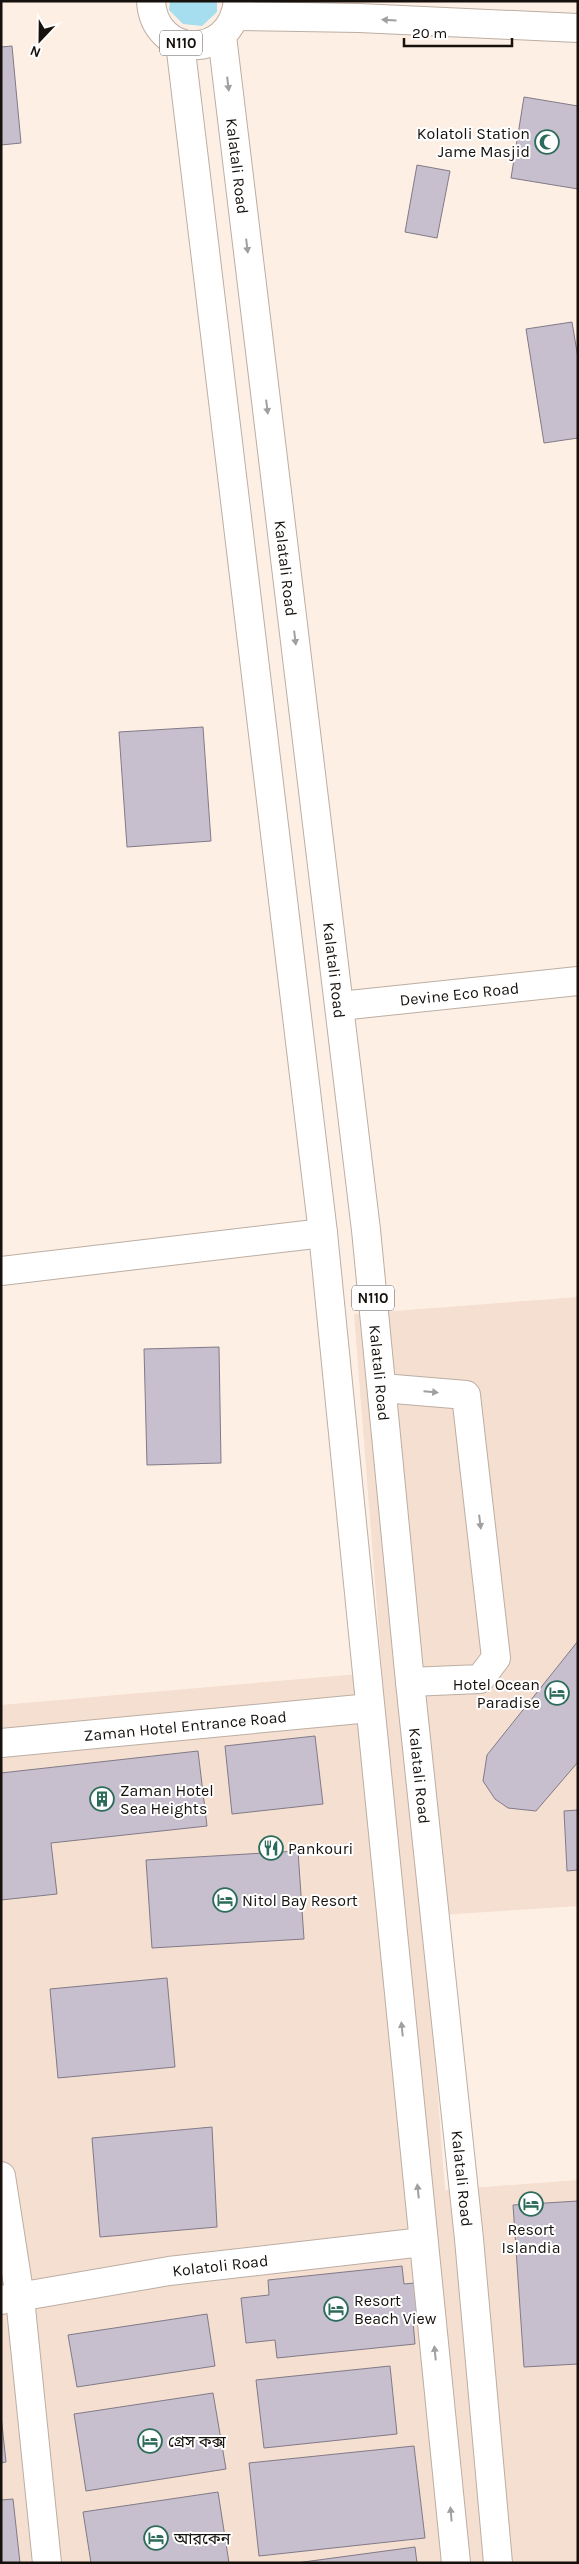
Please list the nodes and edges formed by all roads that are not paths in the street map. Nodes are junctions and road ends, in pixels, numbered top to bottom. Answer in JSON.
{"nodes":[{"id":1,"x":151,"y":1,"type":"edge"},
{"id":2,"x":232,"y":18,"type":"edge"},
{"id":3,"x":578,"y":28,"type":"edge"},
{"id":4,"x":180,"y":43,"type":"junction"},
{"id":5,"x":578,"y":981,"type":"edge"},
{"id":6,"x":340,"y":1006,"type":"junction"},
{"id":7,"x":323,"y":1232,"type":"junction"},
{"id":8,"x":1,"y":1270,"type":"edge"},
{"id":9,"x":382,"y":1388,"type":"junction"},
{"id":10,"x":410,"y":1682,"type":"junction"},
{"id":11,"x":370,"y":1708,"type":"junction"},
{"id":12,"x":1,"y":1744,"type":"edge"},
{"id":13,"x":1,"y":2176,"type":"edge"},
{"id":14,"x":423,"y":2242,"type":"junction"},
{"id":15,"x":11,"y":2299,"type":"edge"},
{"id":16,"x":488,"y":2455,"type":"junction"},
{"id":17,"x":446,"y":2458,"type":"junction"},
{"id":18,"x":47,"y":2563,"type":"edge"},
{"id":19,"x":456,"y":2563,"type":"edge"},
{"id":20,"x":498,"y":2563,"type":"edge"}],
"edges":[{"from":1,"to":4,"type":"main road","number":"N110"},
{"from":3,"to":2,"type":"main road","one_way":true},
{"from":2,"to":4,"type":"main road","number":"N110"},
{"from":2,"to":6,"type":"main road","name":"Kalatali Road","number":"N110","one_way":true},
{"from":4,"to":7,"type":"main road","number":"N110"},
{"from":5,"to":6,"type":"main road","name":"Devine Eco Road"},
{"from":6,"to":9,"type":"main road","name":"Kalatali Road","number":"N110"},
{"from":7,"to":8,"type":"main road"},
{"from":7,"to":11,"type":"main road","number":"N110"},
{"from":9,"to":10,"type":"main road","name":"Kalatali Road","number":"N110"},
{"from":9,"to":10,"type":"main road","one_way":true},
{"from":10,"to":16,"type":"main road","name":"Kalatali Road","number":"N110"},
{"from":11,"to":12,"type":"main road","name":"Zaman Hotel Entrance Road"},
{"from":14,"to":11,"type":"main road","number":"N110","one_way":true},
{"from":13,"to":15,"type":"main road"},
{"from":14,"to":15,"type":"main road","name":"Kolatoli Road"},
{"from":17,"to":14,"type":"main road","number":"N110","one_way":true},
{"from":15,"to":18,"type":"main road"},
{"from":16,"to":17,"type":"main road"},
{"from":16,"to":20,"type":"main road","name":"Kalatali Road","number":"N110"},
{"from":19,"to":17,"type":"main road","number":"N110","one_way":true}]}
